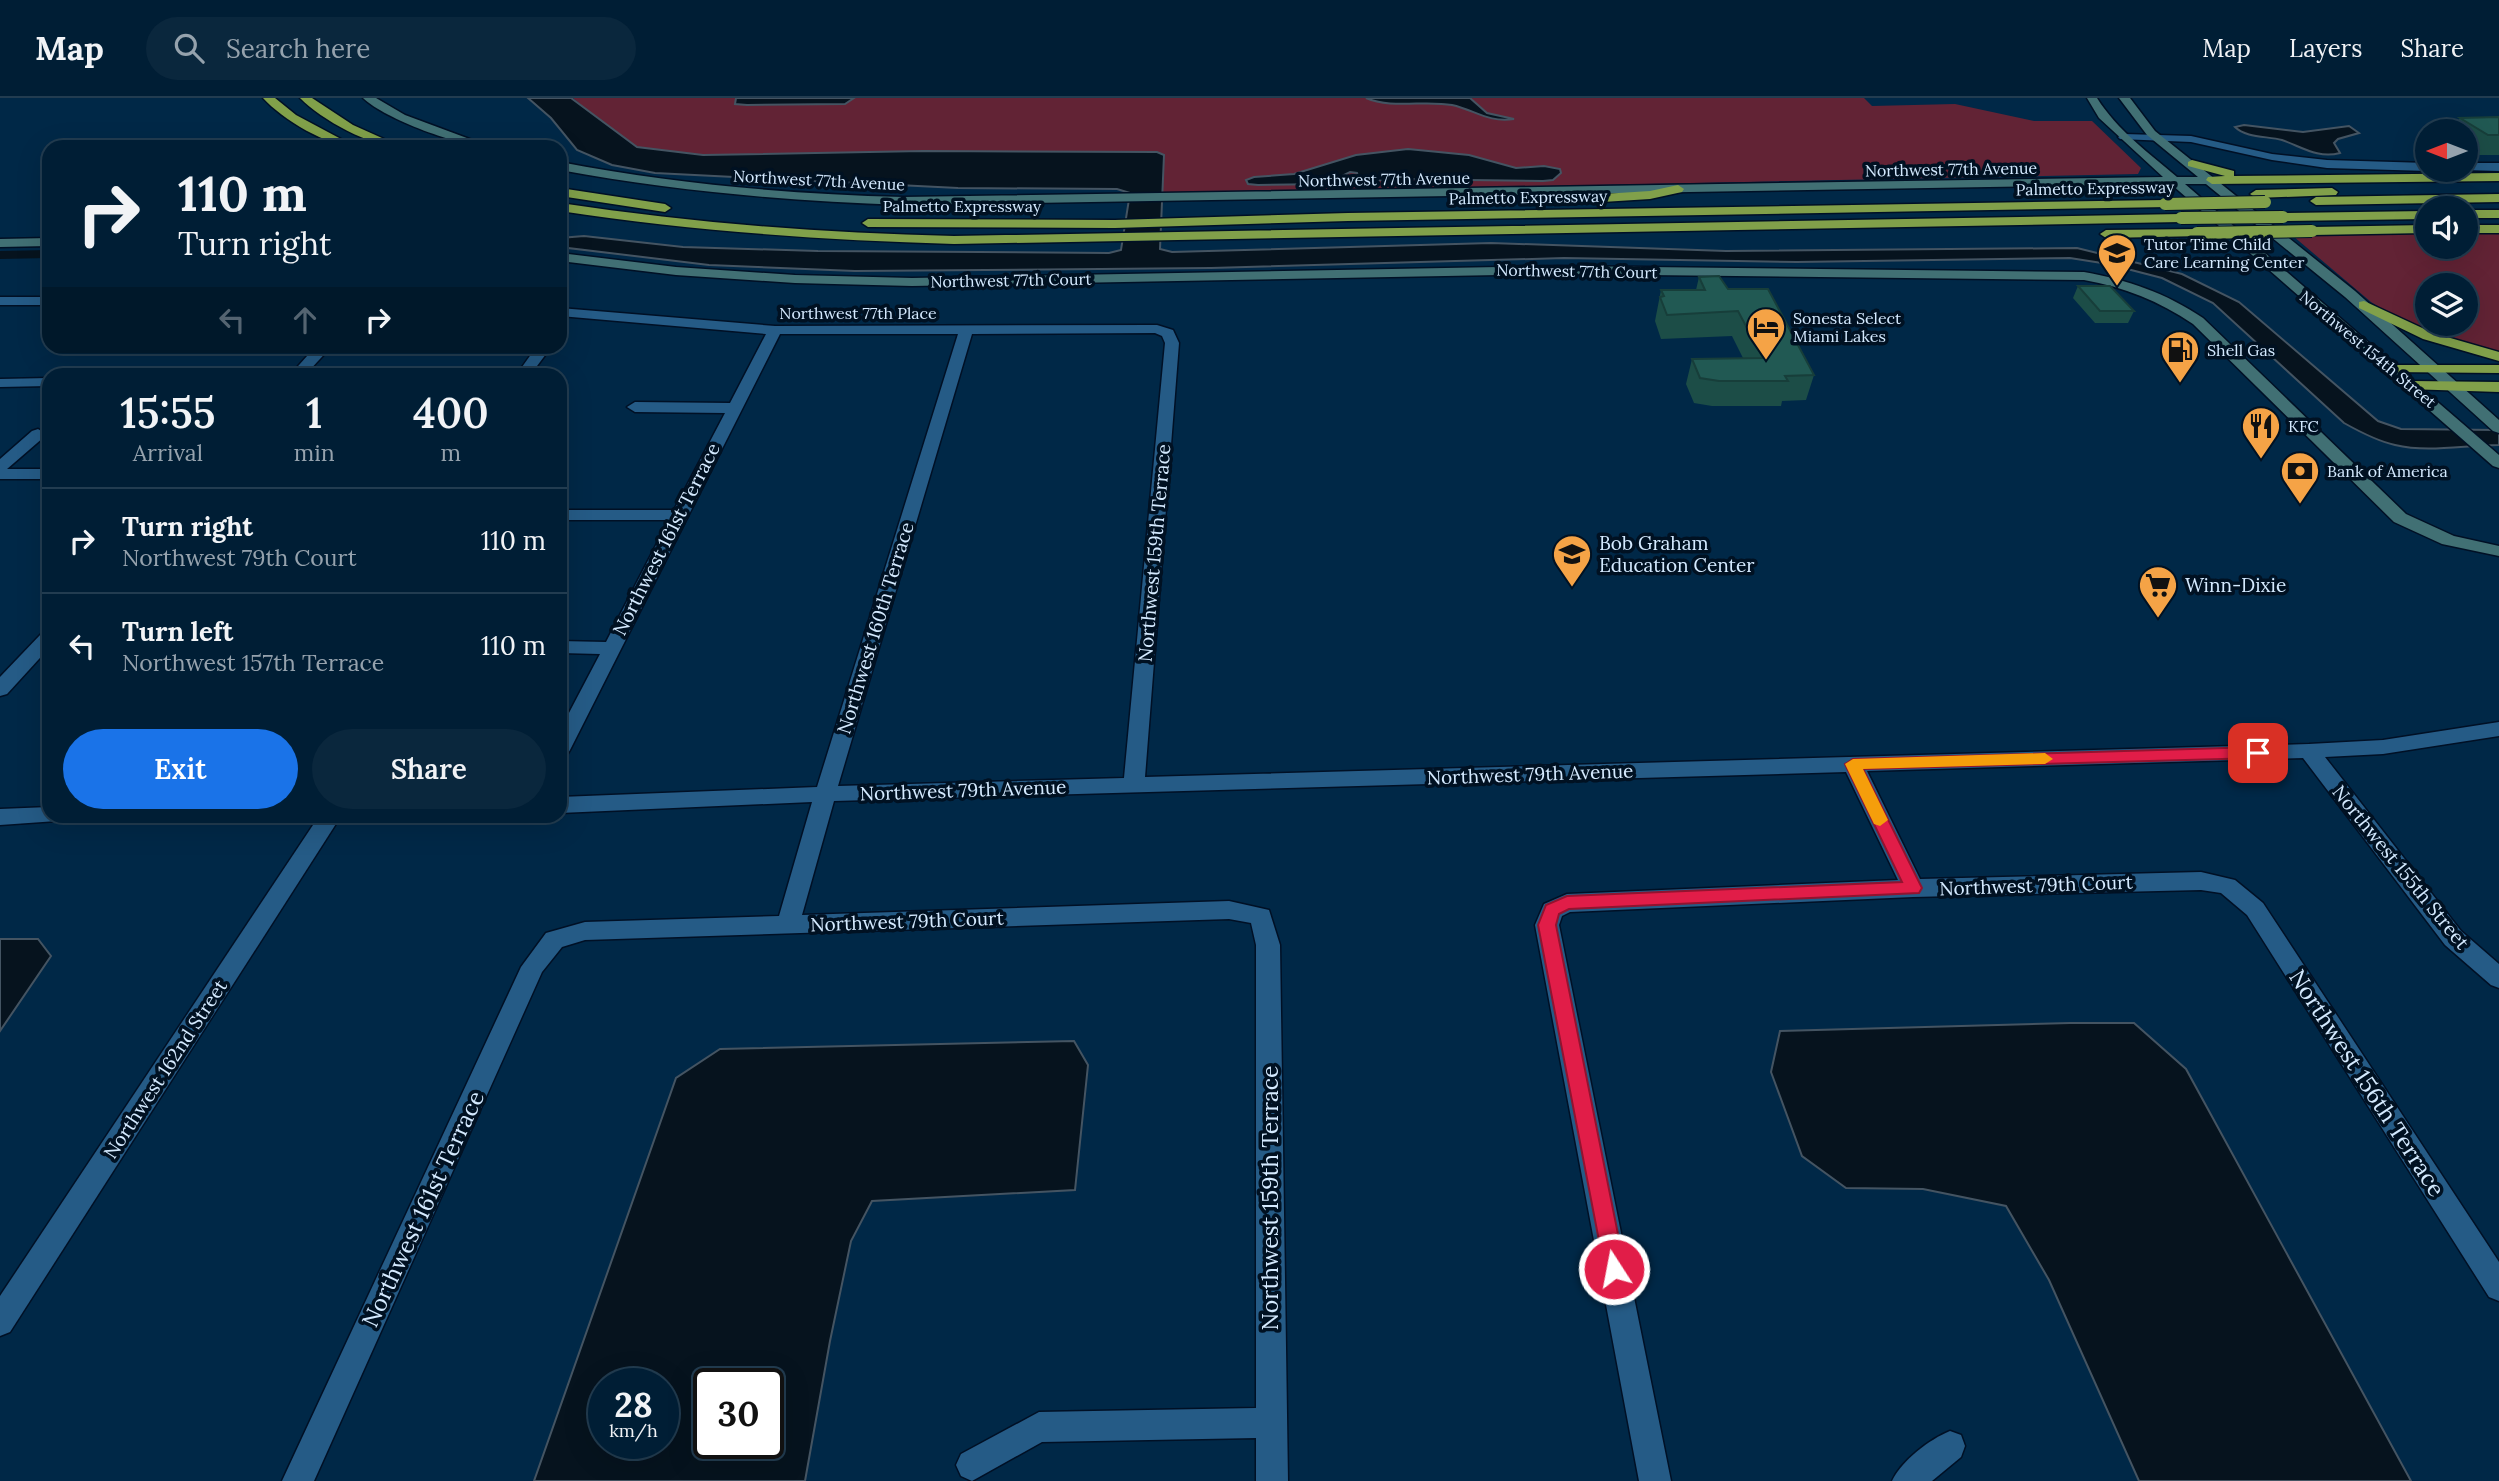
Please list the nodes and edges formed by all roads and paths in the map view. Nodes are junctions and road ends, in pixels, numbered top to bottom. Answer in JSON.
{"nodes":[{"id":1,"x":268,"y":98,"type":"edge"},
{"id":2,"x":305,"y":98,"type":"edge"},
{"id":3,"x":368,"y":98,"type":"edge"},
{"id":4,"x":2092,"y":98,"type":"edge"},
{"id":5,"x":2124,"y":98,"type":"edge"},
{"id":6,"x":2123,"y":137,"type":"junction"},
{"id":7,"x":2156,"y":137,"type":"junction"},
{"id":8,"x":336,"y":140,"type":"edge"},
{"id":9,"x":380,"y":140,"type":"edge"},
{"id":10,"x":465,"y":140,"type":"edge"},
{"id":11,"x":2192,"y":164,"type":"junction"},
{"id":12,"x":567,"y":167,"type":"edge"},
{"id":13,"x":2415,"y":167,"type":"edge"},
{"id":14,"x":2478,"y":167,"type":"edge"},
{"id":15,"x":2499,"y":167,"type":"edge"},
{"id":16,"x":2499,"y":177,"type":"edge"},
{"id":17,"x":2267,"y":178,"type":"junction"},
{"id":18,"x":2211,"y":180,"type":"junction"},
{"id":19,"x":2173,"y":181,"type":"junction"},
{"id":20,"x":2499,"y":188,"type":"edge"},
{"id":21,"x":1678,"y":189,"type":"junction"},
{"id":22,"x":567,"y":193,"type":"edge"},
{"id":23,"x":2260,"y":198,"type":"junction"},
{"id":24,"x":2499,"y":198,"type":"edge"},
{"id":25,"x":567,"y":208,"type":"edge"},
{"id":26,"x":676,"y":209,"type":"dead end"},
{"id":27,"x":690,"y":211,"type":"dead end"},
{"id":28,"x":2478,"y":214,"type":"edge"},
{"id":29,"x":2499,"y":214,"type":"edge"},
{"id":30,"x":2415,"y":215,"type":"edge"},
{"id":31,"x":742,"y":216,"type":"dead end"},
{"id":32,"x":1348,"y":217,"type":"junction"},
{"id":33,"x":766,"y":218,"type":"dead end"},
{"id":34,"x":792,"y":220,"type":"dead end"},
{"id":35,"x":847,"y":222,"type":"dead end"},
{"id":36,"x":1730,"y":226,"type":"junction"},
{"id":37,"x":2415,"y":229,"type":"edge"},
{"id":38,"x":2478,"y":229,"type":"edge"},
{"id":39,"x":2499,"y":229,"type":"edge"},
{"id":40,"x":2092,"y":234,"type":"dead end"},
{"id":41,"x":2027,"y":235,"type":"dead end"},
{"id":42,"x":42,"y":242,"type":"edge"},
{"id":43,"x":0,"y":243,"type":"edge"},
{"id":44,"x":567,"y":258,"type":"edge"},
{"id":45,"x":0,"y":301,"type":"edge"},
{"id":46,"x":42,"y":301,"type":"edge"},
{"id":47,"x":2364,"y":305,"type":"junction"},
{"id":48,"x":567,"y":317,"type":"edge"},
{"id":49,"x":1157,"y":329,"type":"joint"},
{"id":50,"x":775,"y":330,"type":"junction"},
{"id":51,"x":966,"y":331,"type":"junction"},
{"id":52,"x":317,"y":354,"type":"edge"},
{"id":53,"x":2499,"y":357,"type":"edge"},
{"id":54,"x":304,"y":368,"type":"edge"},
{"id":55,"x":2392,"y":369,"type":"junction"},
{"id":56,"x":2499,"y":369,"type":"edge"},
{"id":57,"x":2434,"y":370,"type":"junction"},
{"id":58,"x":42,"y":382,"type":"edge"},
{"id":59,"x":0,"y":383,"type":"edge"},
{"id":60,"x":2412,"y":386,"type":"junction"},
{"id":61,"x":2450,"y":386,"type":"junction"},
{"id":62,"x":2499,"y":387,"type":"edge"},
{"id":63,"x":635,"y":407,"type":"dead end"},
{"id":64,"x":734,"y":408,"type":"junction"},
{"id":65,"x":2499,"y":428,"type":"edge"},
{"id":66,"x":37,"y":434,"type":"dead end"},
{"id":67,"x":2494,"y":459,"type":"edge"},
{"id":68,"x":0,"y":467,"type":"edge"},
{"id":69,"x":0,"y":474,"type":"edge"},
{"id":70,"x":42,"y":474,"type":"edge"},
{"id":71,"x":567,"y":515,"type":"edge"},
{"id":72,"x":679,"y":515,"type":"junction"},
{"id":73,"x":2499,"y":551,"type":"edge"},
{"id":74,"x":42,"y":645,"type":"edge"},
{"id":75,"x":567,"y":647,"type":"edge"},
{"id":76,"x":610,"y":648,"type":"junction"},
{"id":77,"x":0,"y":689,"type":"edge"},
{"id":78,"x":2499,"y":729,"type":"edge"},
{"id":79,"x":567,"y":736,"type":"edge"},
{"id":80,"x":2309,"y":751,"type":"junction"},
{"id":81,"x":1853,"y":764,"type":"junction"},
{"id":82,"x":1134,"y":785,"type":"junction"},
{"id":83,"x":825,"y":794,"type":"junction"},
{"id":84,"x":567,"y":805,"type":"edge"},
{"id":85,"x":42,"y":816,"type":"edge"},
{"id":86,"x":0,"y":817,"type":"edge"},
{"id":87,"x":325,"y":823,"type":"edge"},
{"id":88,"x":2227,"y":886,"type":"joint"},
{"id":89,"x":1913,"y":888,"type":"junction"},
{"id":90,"x":1261,"y":916,"type":"joint"},
{"id":91,"x":788,"y":925,"type":"junction"},
{"id":92,"x":554,"y":940,"type":"joint"},
{"id":93,"x":2499,"y":978,"type":"edge"},
{"id":94,"x":2499,"y":1287,"type":"edge"},
{"id":95,"x":0,"y":1322,"type":"edge"},
{"id":96,"x":1271,"y":1423,"type":"junction"},
{"id":97,"x":1950,"y":1446,"type":"dead end"},
{"id":98,"x":972,"y":1465,"type":"dead end"},
{"id":99,"x":298,"y":1481,"type":"edge"},
{"id":100,"x":1272,"y":1481,"type":"edge"},
{"id":101,"x":1655,"y":1481,"type":"edge"},
{"id":102,"x":1908,"y":1481,"type":"edge"}],
"edges":[{"from":1,"to":8,"type":"highway"},
{"from":2,"to":9,"type":"highway"},
{"from":3,"to":10,"type":"street"},
{"from":4,"to":6,"type":"street","name":"Northwest 154th Street"},
{"from":5,"to":7,"type":"street","name":"Northwest 154th Street"},
{"from":6,"to":7,"type":"street"},
{"from":6,"to":19,"type":"street","name":"Northwest 154th Street"},
{"from":7,"to":11,"type":"street","name":"Northwest 154th Street"},
{"from":7,"to":13,"type":"street"},
{"from":11,"to":17,"type":"highway"},
{"from":11,"to":18,"type":"street","name":"Northwest 154th Street"},
{"from":12,"to":21,"type":"street","name":"Northwest 77th Avenue"},
{"from":14,"to":15,"type":"street"},
{"from":16,"to":17,"type":"highway"},
{"from":17,"to":18,"type":"highway"},
{"from":18,"to":19,"type":"street","name":"Northwest 77th Avenue"},
{"from":18,"to":47,"type":"street","name":"Northwest 154th Street"},
{"from":19,"to":21,"type":"street","name":"Northwest 77th Avenue"},
{"from":19,"to":55,"type":"street","name":"Northwest 154th Street"},
{"from":20,"to":23,"type":"highway"},
{"from":21,"to":32,"type":"highway"},
{"from":22,"to":26,"type":"highway"},
{"from":23,"to":24,"type":"highway","name":"Palmetto Expressway"},
{"from":23,"to":32,"type":"highway","name":"Palmetto Expressway","bridge":true},
{"from":25,"to":36,"type":"highway","name":"Palmetto Expressway"},
{"from":27,"to":31,"type":"highway"},
{"from":28,"to":29,"type":"highway"},
{"from":30,"to":36,"type":"highway","name":"Palmetto Expressway","bridge":true},
{"from":32,"to":35,"type":"highway","name":"Palmetto Expressway"},
{"from":33,"to":34,"type":"highway"},
{"from":36,"to":41,"type":"highway"},
{"from":37,"to":40,"type":"highway","bridge":true},
{"from":38,"to":39,"type":"highway"},
{"from":42,"to":43,"type":"street"},
{"from":44,"to":73,"type":"street","name":"Northwest 77th Court"},
{"from":45,"to":46,"type":"street"},
{"from":47,"to":53,"type":"highway"},
{"from":47,"to":57,"type":"street","name":"Northwest 154th Street"},
{"from":48,"to":50,"type":"street","name":"Northwest 77th Place"},
{"from":49,"to":51,"type":"street","name":"Northwest 77th Place"},
{"from":49,"to":82,"type":"street","name":"Northwest 159th Terrace"},
{"from":50,"to":51,"type":"street","name":"Northwest 77th Place"},
{"from":50,"to":64,"type":"street","name":"Northwest 161st Terrace"},
{"from":51,"to":83,"type":"street","name":"Northwest 160th Terrace"},
{"from":52,"to":54,"type":"street"},
{"from":55,"to":57,"type":"highway"},
{"from":55,"to":60,"type":"street","name":"Northwest 154th Street"},
{"from":56,"to":57,"type":"highway"},
{"from":57,"to":61,"type":"street","name":"Northwest 154th Street"},
{"from":58,"to":59,"type":"street"},
{"from":60,"to":61,"type":"highway"},
{"from":60,"to":67,"type":"street","name":"Northwest 154th Street"},
{"from":61,"to":62,"type":"highway"},
{"from":61,"to":65,"type":"street","name":"Northwest 154th Street"},
{"from":63,"to":64,"type":"street"},
{"from":64,"to":72,"type":"street","name":"Northwest 161st Terrace"},
{"from":66,"to":68,"type":"street"},
{"from":69,"to":70,"type":"street"},
{"from":71,"to":72,"type":"street"},
{"from":72,"to":76,"type":"street","name":"Northwest 161st Terrace"},
{"from":74,"to":77,"type":"street"},
{"from":75,"to":76,"type":"street"},
{"from":76,"to":79,"type":"street","name":"Northwest 161st Terrace"},
{"from":78,"to":80,"type":"street","name":"Northwest 79th Avenue"},
{"from":80,"to":81,"type":"street","name":"Northwest 79th Avenue"},
{"from":80,"to":93,"type":"street","name":"Northwest 155th Street"},
{"from":81,"to":82,"type":"street","name":"Northwest 79th Avenue"},
{"from":81,"to":89,"type":"street"},
{"from":82,"to":83,"type":"street","name":"Northwest 79th Avenue"},
{"from":83,"to":84,"type":"street","name":"Northwest 79th Avenue"},
{"from":83,"to":91,"type":"street","name":"Northwest 160th Terrace"},
{"from":85,"to":86,"type":"street"},
{"from":87,"to":95,"type":"street","name":"Northwest 162nd Street"},
{"from":88,"to":89,"type":"street","name":"Northwest 79th Court"},
{"from":88,"to":94,"type":"street","name":"Northwest 156th Terrace"},
{"from":89,"to":101,"type":"street","name":"Northwest 79th Court"},
{"from":90,"to":91,"type":"street","name":"Northwest 79th Court"},
{"from":90,"to":96,"type":"street","name":"Northwest 159th Terrace"},
{"from":91,"to":92,"type":"street","name":"Northwest 79th Court"},
{"from":92,"to":99,"type":"street","name":"Northwest 161st Terrace"},
{"from":96,"to":98,"type":"street"},
{"from":96,"to":100,"type":"street","name":"Northwest 159th Terrace"},
{"from":97,"to":102,"type":"street"}]}
